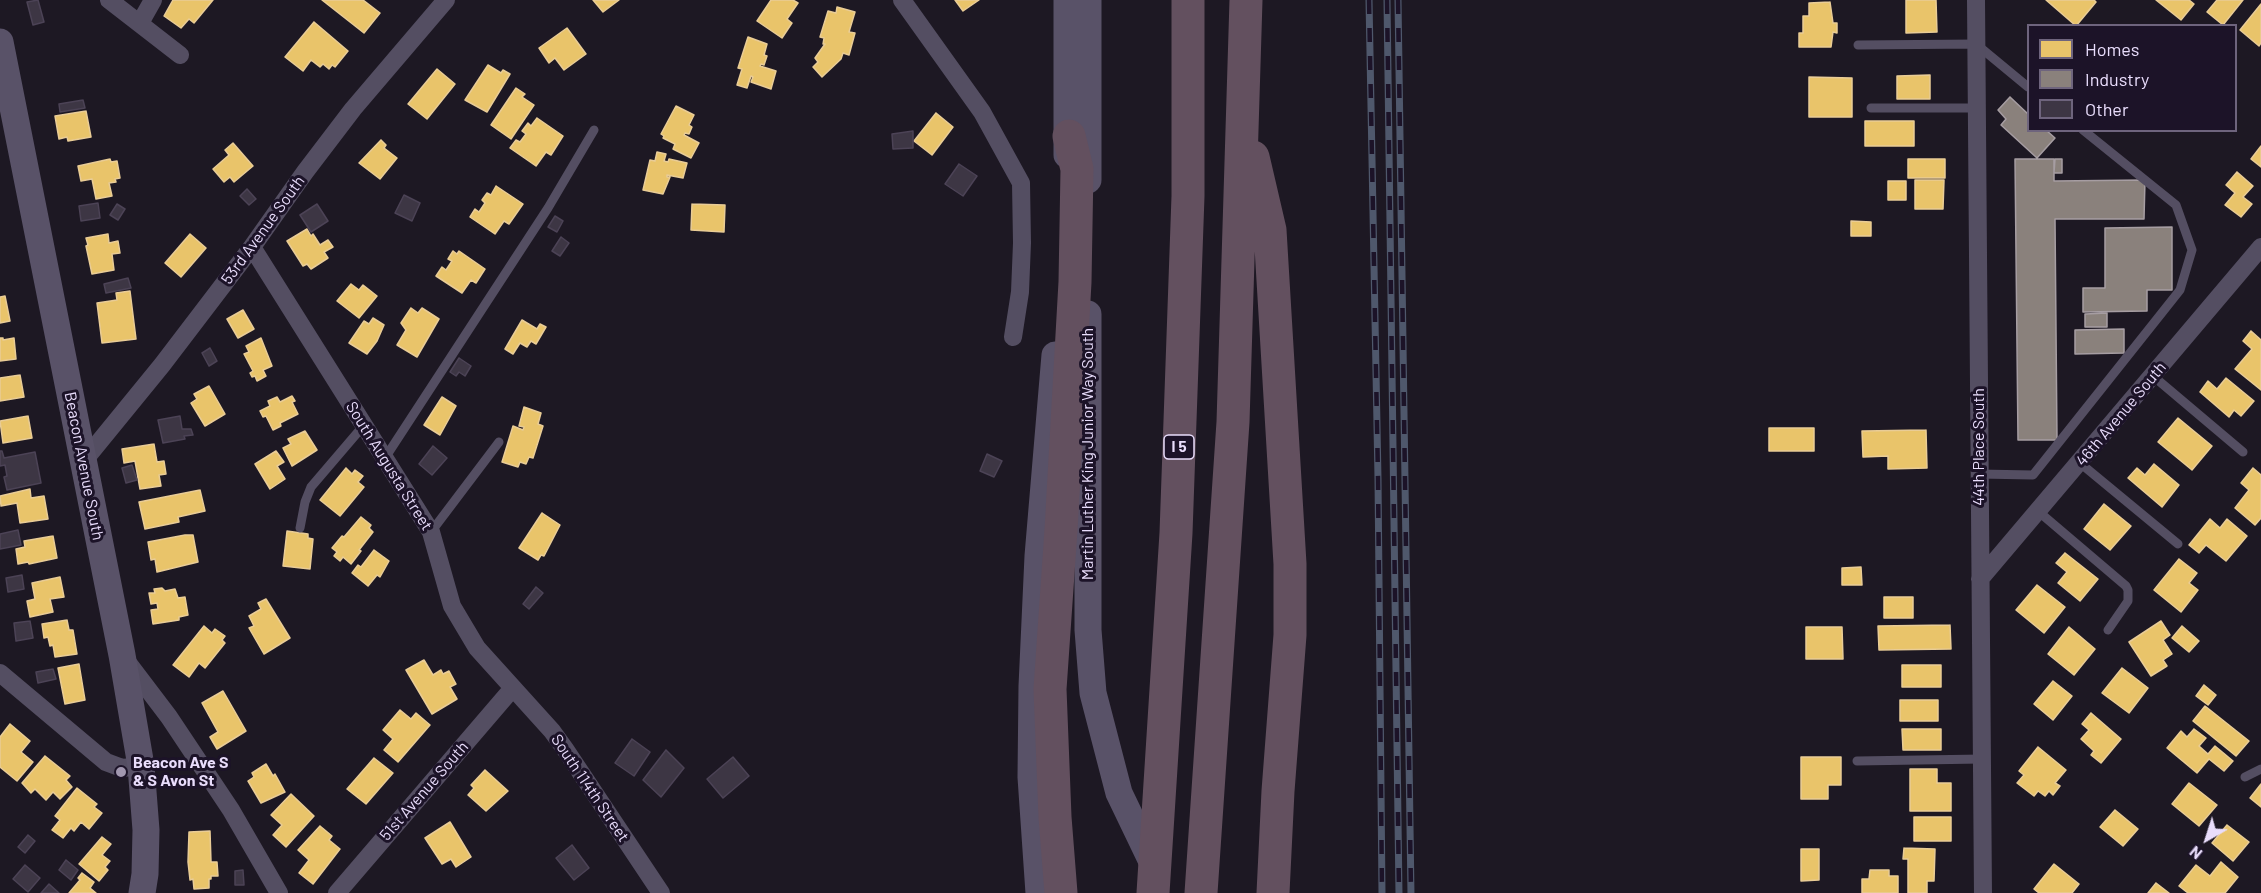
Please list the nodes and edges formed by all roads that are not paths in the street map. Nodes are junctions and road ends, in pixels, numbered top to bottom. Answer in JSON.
{"nodes":[{"id":1,"x":109,"y":0,"type":"edge"},
{"id":2,"x":153,"y":0,"type":"edge"},
{"id":3,"x":446,"y":0,"type":"edge"},
{"id":4,"x":902,"y":0,"type":"edge"},
{"id":5,"x":1067,"y":0,"type":"edge"},
{"id":6,"x":1088,"y":0,"type":"edge"},
{"id":7,"x":1188,"y":0,"type":"edge"},
{"id":8,"x":1246,"y":0,"type":"edge"},
{"id":9,"x":1976,"y":0,"type":"edge"},
{"id":10,"x":140,"y":23,"type":"junction"},
{"id":11,"x":0,"y":42,"type":"edge"},
{"id":12,"x":1976,"y":44,"type":"junction"},
{"id":13,"x":1858,"y":45,"type":"dead end"},
{"id":14,"x":180,"y":55,"type":"dead end"},
{"id":15,"x":2027,"y":86,"type":"edge"},
{"id":16,"x":1871,"y":108,"type":"dead end"},
{"id":17,"x":1977,"y":108,"type":"junction"},
{"id":18,"x":1243,"y":114,"type":"junction"},
{"id":19,"x":594,"y":130,"type":"dead end"},
{"id":20,"x":2085,"y":132,"type":"edge"},
{"id":21,"x":1068,"y":136,"type":"junction"},
{"id":22,"x":252,"y":247,"type":"junction"},
{"id":23,"x":2261,"y":247,"type":"edge"},
{"id":24,"x":1013,"y":337,"type":"dead end"},
{"id":25,"x":2153,"y":376,"type":"junction"},
{"id":26,"x":364,"y":425,"type":"junction"},
{"id":27,"x":499,"y":441,"type":"dead end"},
{"id":28,"x":2243,"y":452,"type":"dead end"},
{"id":29,"x":385,"y":458,"type":"junction"},
{"id":30,"x":82,"y":462,"type":"junction"},
{"id":31,"x":2080,"y":463,"type":"junction"},
{"id":32,"x":1979,"y":474,"type":"junction"},
{"id":33,"x":2039,"y":512,"type":"junction"},
{"id":34,"x":300,"y":528,"type":"dead end"},
{"id":35,"x":431,"y":532,"type":"junction"},
{"id":36,"x":2178,"y":544,"type":"dead end"},
{"id":37,"x":1980,"y":579,"type":"junction"},
{"id":38,"x":2108,"y":630,"type":"dead end"},
{"id":39,"x":122,"y":655,"type":"junction"},
{"id":40,"x":0,"y":673,"type":"edge"},
{"id":41,"x":512,"y":689,"type":"junction"},
{"id":42,"x":1982,"y":759,"type":"junction"},
{"id":43,"x":1857,"y":761,"type":"dead end"},
{"id":44,"x":141,"y":766,"type":"junction"},
{"id":45,"x":2261,"y":770,"type":"edge"},
{"id":46,"x":2245,"y":777,"type":"dead end"},
{"id":47,"x":142,"y":893,"type":"edge"},
{"id":48,"x":279,"y":893,"type":"edge"},
{"id":49,"x":337,"y":893,"type":"edge"},
{"id":50,"x":661,"y":893,"type":"edge"},
{"id":51,"x":1039,"y":893,"type":"edge"},
{"id":52,"x":1061,"y":893,"type":"edge"},
{"id":53,"x":1153,"y":893,"type":"edge"},
{"id":54,"x":1166,"y":893,"type":"edge"},
{"id":55,"x":1201,"y":893,"type":"edge"},
{"id":56,"x":1273,"y":893,"type":"edge"},
{"id":57,"x":1983,"y":893,"type":"edge"}],
"edges":[{"from":1,"to":10,"type":"street"},
{"from":2,"to":10,"type":"street"},
{"from":3,"to":22,"type":"street","name":"53rd Avenue South"},
{"from":4,"to":24,"type":"street"},
{"from":5,"to":21,"type":"main road","name":"Martin Luther King Junior Way South"},
{"from":6,"to":54,"type":"main road","name":"Martin Luther King Junior Way South"},
{"from":7,"to":53,"type":"highway","number":"I 5"},
{"from":8,"to":18,"type":"highway"},
{"from":9,"to":12,"type":"street","name":"44th Place South"},
{"from":10,"to":14,"type":"street"},
{"from":11,"to":30,"type":"main road","name":"Beacon Avenue South"},
{"from":12,"to":13,"type":"lane"},
{"from":12,"to":15,"type":"lane"},
{"from":12,"to":17,"type":"street","name":"44th Place South"},
{"from":16,"to":17,"type":"lane"},
{"from":17,"to":32,"type":"street","name":"44th Place South"},
{"from":18,"to":55,"type":"highway"},
{"from":18,"to":56,"type":"highway"},
{"from":19,"to":29,"type":"lane"},
{"from":20,"to":32,"type":"lane"},
{"from":21,"to":51,"type":"main road","name":"Martin Luther King Junior Way South"},
{"from":21,"to":52,"type":"highway"},
{"from":22,"to":26,"type":"street","name":"South Augusta Street"},
{"from":22,"to":30,"type":"street","name":"53rd Avenue South"},
{"from":23,"to":25,"type":"street","name":"46th Avenue South"},
{"from":25,"to":28,"type":"lane"},
{"from":25,"to":31,"type":"street","name":"46th Avenue South"},
{"from":26,"to":29,"type":"street","name":"South Augusta Street"},
{"from":26,"to":34,"type":"lane"},
{"from":27,"to":35,"type":"lane"},
{"from":29,"to":35,"type":"street","name":"South Augusta Street"},
{"from":30,"to":39,"type":"main road","name":"Beacon Avenue South"},
{"from":31,"to":33,"type":"street","name":"46th Avenue South"},
{"from":31,"to":36,"type":"lane"},
{"from":32,"to":37,"type":"street","name":"44th Place South"},
{"from":33,"to":37,"type":"street","name":"46th Avenue South"},
{"from":33,"to":38,"type":"lane"},
{"from":35,"to":41,"type":"street","name":"South Augusta Street"},
{"from":37,"to":42,"type":"street","name":"44th Place South"},
{"from":39,"to":44,"type":"main road","name":"Beacon Avenue South"},
{"from":39,"to":48,"type":"street"},
{"from":40,"to":44,"type":"street"},
{"from":41,"to":49,"type":"street","name":"51st Avenue South"},
{"from":41,"to":50,"type":"street","name":"South 114th Street"},
{"from":42,"to":43,"type":"lane"},
{"from":42,"to":57,"type":"street","name":"44th Place South"},
{"from":44,"to":47,"type":"main road","name":"Beacon Avenue South"},
{"from":45,"to":46,"type":"lane"}]}
